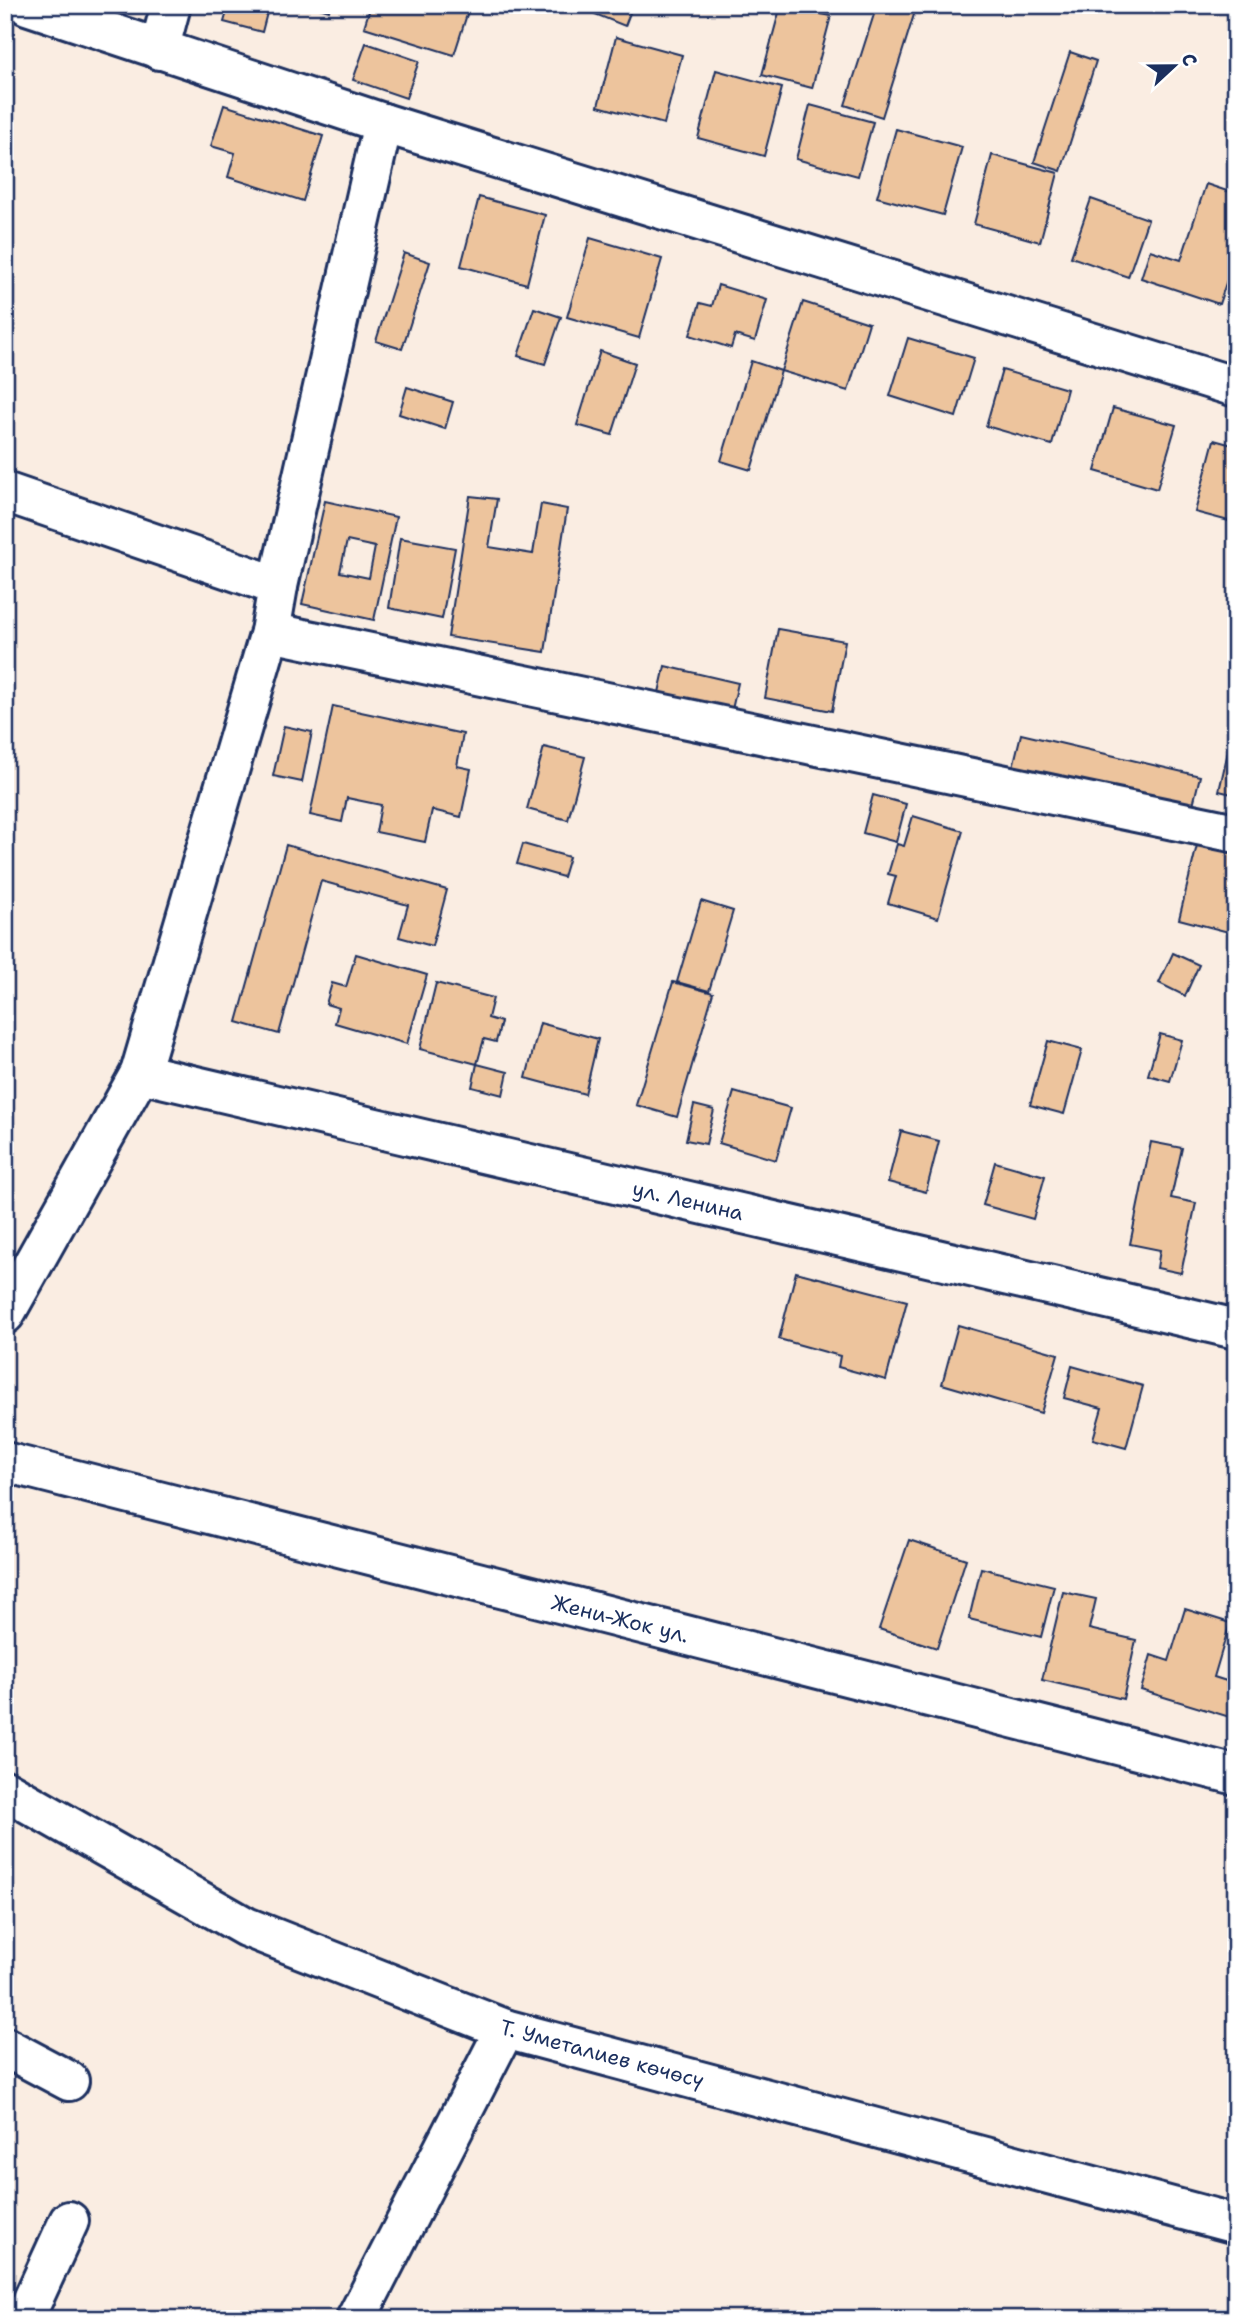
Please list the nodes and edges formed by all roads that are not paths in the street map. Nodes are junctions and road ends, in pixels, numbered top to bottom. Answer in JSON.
{"nodes":[{"id":1,"x":27,"y":5,"type":"edge"},
{"id":2,"x":171,"y":5,"type":"edge"},
{"id":3,"x":159,"y":50,"type":"junction"},
{"id":4,"x":383,"y":123,"type":"junction"},
{"id":5,"x":1236,"y":387,"type":"edge"},
{"id":6,"x":5,"y":492,"type":"edge"},
{"id":7,"x":278,"y":586,"type":"junction"},
{"id":8,"x":270,"y":632,"type":"junction"},
{"id":9,"x":1236,"y":832,"type":"edge"},
{"id":10,"x":140,"y":1073,"type":"junction"},
{"id":11,"x":5,"y":1314,"type":"edge"},
{"id":12,"x":1236,"y":1329,"type":"edge"},
{"id":13,"x":5,"y":1462,"type":"edge"},
{"id":14,"x":1236,"y":1775,"type":"edge"},
{"id":15,"x":5,"y":1790,"type":"edge"},
{"id":16,"x":505,"y":2029,"type":"junction"},
{"id":17,"x":5,"y":2047,"type":"edge"},
{"id":18,"x":69,"y":2081,"type":"dead end"},
{"id":19,"x":69,"y":2221,"type":"dead end"},
{"id":20,"x":1236,"y":2224,"type":"edge"},
{"id":21,"x":24,"y":2319,"type":"edge"},
{"id":22,"x":356,"y":2319,"type":"edge"}],
"edges":[{"from":1,"to":3,"type":"street"},
{"from":2,"to":3,"type":"street"},
{"from":3,"to":4,"type":"street"},
{"from":4,"to":5,"type":"street"},
{"from":4,"to":7,"type":"street"},
{"from":6,"to":7,"type":"street"},
{"from":7,"to":8,"type":"street"},
{"from":8,"to":9,"type":"street"},
{"from":8,"to":10,"type":"street"},
{"from":10,"to":11,"type":"street"},
{"from":10,"to":12,"type":"street","name":"ул. Ленина"},
{"from":13,"to":14,"type":"street","name":"Жени-Жок ул."},
{"from":15,"to":16,"type":"street","name":"Т. Уметалиев көчөсү"},
{"from":16,"to":20,"type":"street","name":"Т. Уметалиев көчөсү"},
{"from":16,"to":22,"type":"street"},
{"from":17,"to":18,"type":"street"},
{"from":19,"to":21,"type":"street"}]}
